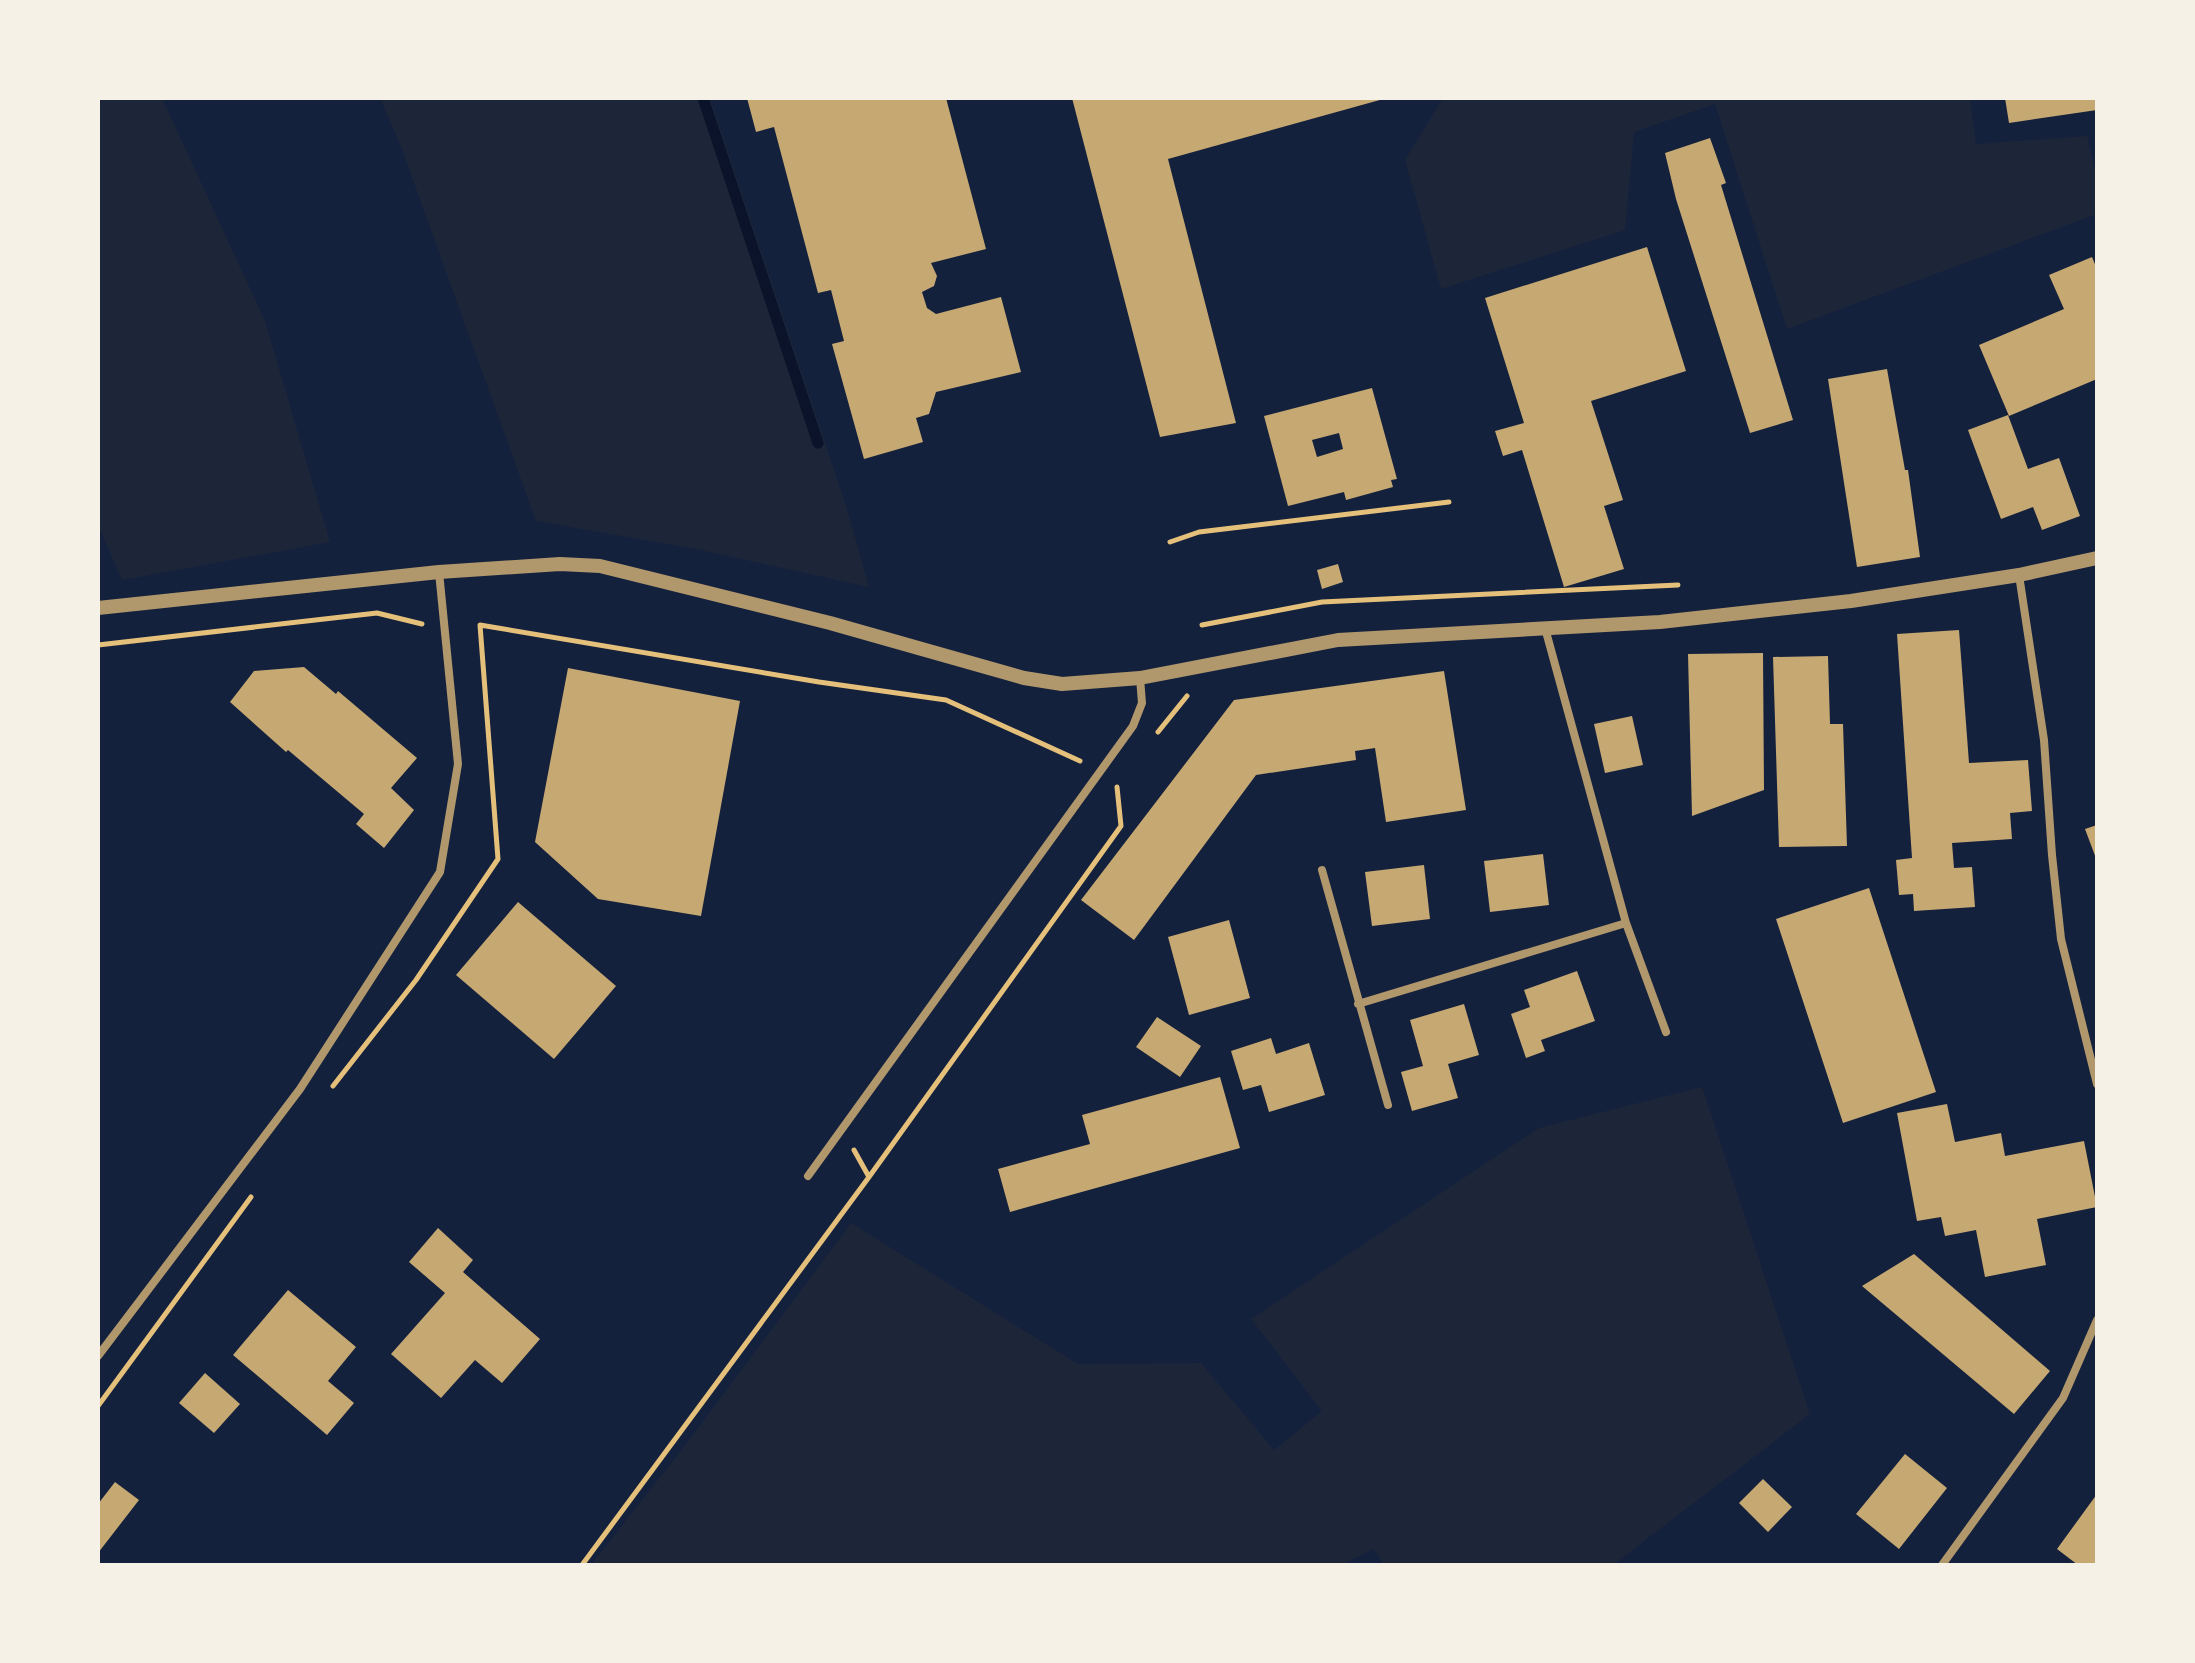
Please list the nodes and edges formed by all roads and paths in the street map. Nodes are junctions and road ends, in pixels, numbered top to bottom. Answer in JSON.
{"nodes":[{"id":1,"x":1449,"y":502,"type":"dead end"},
{"id":2,"x":1170,"y":542,"type":"dead end"},
{"id":3,"x":2097,"y":558,"type":"edge"},
{"id":4,"x":439,"y":572,"type":"junction"},
{"id":5,"x":2019,"y":575,"type":"junction"},
{"id":6,"x":1678,"y":585,"type":"dead end"},
{"id":7,"x":98,"y":608,"type":"edge"},
{"id":8,"x":444,"y":624,"type":"junction"},
{"id":9,"x":480,"y":625,"type":"junction"},
{"id":10,"x":1202,"y":625,"type":"dead end"},
{"id":11,"x":1545,"y":628,"type":"junction"},
{"id":12,"x":98,"y":645,"type":"edge"},
{"id":13,"x":1216,"y":662,"type":"junction"},
{"id":14,"x":1140,"y":678,"type":"junction"},
{"id":15,"x":1156,"y":734,"type":"dead end"},
{"id":16,"x":1100,"y":773,"type":"junction"},
{"id":17,"x":1116,"y":783,"type":"dead end"},
{"id":18,"x":1322,"y":870,"type":"dead end"},
{"id":19,"x":1626,"y":923,"type":"junction"},
{"id":20,"x":1358,"y":1004,"type":"junction"},
{"id":21,"x":1666,"y":1032,"type":"dead end"},
{"id":22,"x":2097,"y":1084,"type":"edge"},
{"id":23,"x":332,"y":1087,"type":"dead end"},
{"id":24,"x":1388,"y":1105,"type":"dead end"},
{"id":25,"x":808,"y":1176,"type":"dead end"},
{"id":26,"x":255,"y":1192,"type":"dead end"},
{"id":27,"x":2097,"y":1320,"type":"edge"},
{"id":28,"x":98,"y":1356,"type":"edge"},
{"id":29,"x":98,"y":1406,"type":"edge"},
{"id":30,"x":582,"y":1565,"type":"edge"},
{"id":31,"x":1942,"y":1565,"type":"edge"}],
"edges":[{"from":1,"to":2,"type":"path"},
{"from":3,"to":5,"type":"street"},
{"from":4,"to":7,"type":"street"},
{"from":4,"to":8,"type":"street"},
{"from":4,"to":14,"type":"street"},
{"from":5,"to":11,"type":"street"},
{"from":5,"to":22,"type":"street"},
{"from":6,"to":10,"type":"path"},
{"from":8,"to":9,"type":"path"},
{"from":8,"to":12,"type":"path"},
{"from":8,"to":28,"type":"street"},
{"from":9,"to":16,"type":"path"},
{"from":9,"to":23,"type":"path"},
{"from":11,"to":13,"type":"street"},
{"from":11,"to":19,"type":"street"},
{"from":13,"to":14,"type":"street"},
{"from":13,"to":15,"type":"path"},
{"from":14,"to":16,"type":"street"},
{"from":16,"to":25,"type":"street"},
{"from":17,"to":30,"type":"path"},
{"from":18,"to":20,"type":"street"},
{"from":19,"to":20,"type":"street"},
{"from":19,"to":21,"type":"street"},
{"from":20,"to":24,"type":"street"},
{"from":26,"to":29,"type":"path"},
{"from":27,"to":31,"type":"street"}]}
